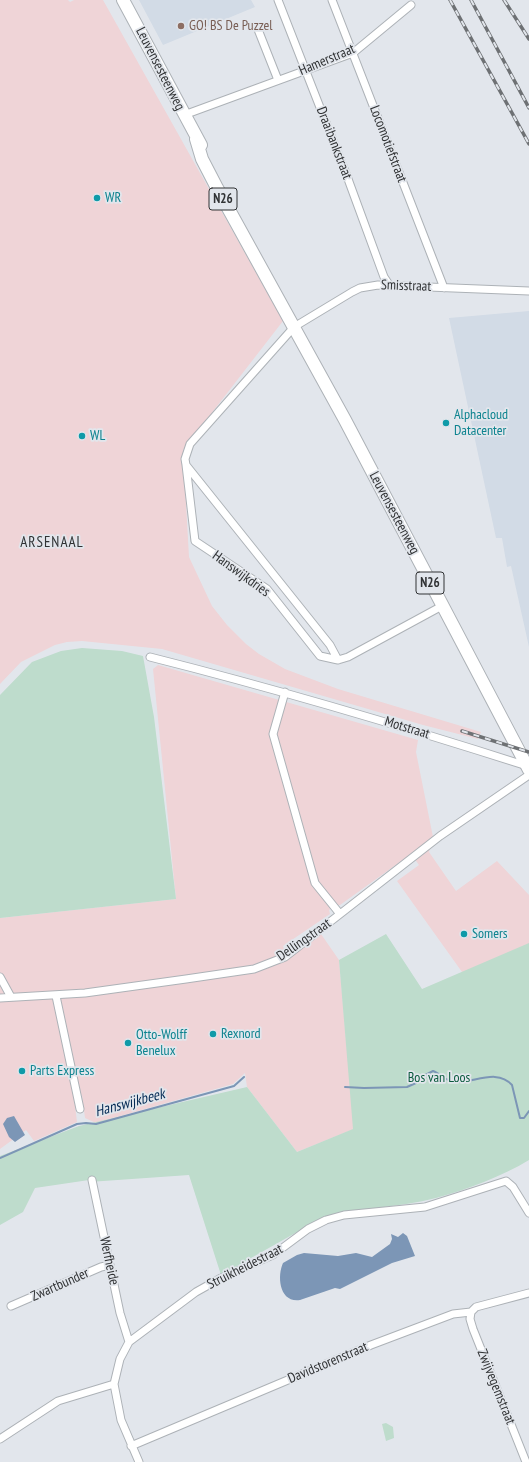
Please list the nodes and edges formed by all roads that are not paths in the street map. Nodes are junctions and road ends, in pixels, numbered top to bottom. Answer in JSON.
{"nodes":[{"id":1,"x":123,"y":0,"type":"edge"},
{"id":2,"x":278,"y":0,"type":"edge"},
{"id":3,"x":332,"y":0,"type":"edge"},
{"id":4,"x":410,"y":5,"type":"dead end"},
{"id":5,"x":257,"y":27,"type":"dead end"},
{"id":6,"x":353,"y":53,"type":"junction"},
{"id":7,"x":306,"y":70,"type":"junction"},
{"id":8,"x":278,"y":80,"type":"junction"},
{"id":9,"x":184,"y":115,"type":"junction"},
{"id":10,"x":390,"y":286,"type":"junction"},
{"id":11,"x":444,"y":288,"type":"junction"},
{"id":12,"x":529,"y":291,"type":"edge"},
{"id":13,"x":294,"y":328,"type":"junction"},
{"id":14,"x":186,"y":465,"type":"junction"},
{"id":15,"x":442,"y":606,"type":"junction"},
{"id":16,"x":150,"y":657,"type":"dead end"},
{"id":17,"x":338,"y":660,"type":"junction"},
{"id":18,"x":285,"y":692,"type":"junction"},
{"id":19,"x":528,"y":770,"type":"edge"},
{"id":20,"x":340,"y":914,"type":"junction"},
{"id":21,"x":0,"y":977,"type":"edge"},
{"id":22,"x":56,"y":996,"type":"junction"},
{"id":23,"x":11,"y":997,"type":"junction"},
{"id":24,"x":0,"y":998,"type":"edge"},
{"id":25,"x":80,"y":1109,"type":"dead end"},
{"id":26,"x":92,"y":1180,"type":"dead end"},
{"id":27,"x":529,"y":1212,"type":"edge"},
{"id":28,"x":110,"y":1265,"type":"junction"},
{"id":29,"x":529,"y":1293,"type":"edge"},
{"id":30,"x":11,"y":1306,"type":"dead end"},
{"id":31,"x":471,"y":1312,"type":"junction"},
{"id":32,"x":129,"y":1342,"type":"junction"},
{"id":33,"x":114,"y":1384,"type":"junction"},
{"id":34,"x":0,"y":1439,"type":"edge"},
{"id":35,"x":131,"y":1446,"type":"junction"},
{"id":36,"x":139,"y":1462,"type":"edge"},
{"id":37,"x":526,"y":1462,"type":"edge"}],
"edges":[{"from":1,"to":9,"type":"main road","name":"Leuvensesteenweg","number":"N26"},
{"from":2,"to":7,"type":"street","name":"Draaibankstraat"},
{"from":3,"to":6,"type":"street","name":"Locomotiefstraat"},
{"from":4,"to":6,"type":"street","name":"Hamerstraat"},
{"from":5,"to":8,"type":"street"},
{"from":6,"to":7,"type":"street","name":"Hamerstraat"},
{"from":6,"to":11,"type":"street","name":"Locomotiefstraat"},
{"from":7,"to":8,"type":"street","name":"Hamerstraat"},
{"from":7,"to":10,"type":"street","name":"Draaibankstraat"},
{"from":8,"to":9,"type":"street","name":"Hamerstraat"},
{"from":9,"to":13,"type":"main road","name":"Leuvensesteenweg","number":"N26"},
{"from":10,"to":11,"type":"street","name":"Smisstraat"},
{"from":10,"to":13,"type":"street","name":"Smisstraat"},
{"from":11,"to":12,"type":"street","name":"Smisstraat"},
{"from":13,"to":14,"type":"street","name":"Hanswijkdries"},
{"from":13,"to":15,"type":"main road","name":"Leuvensesteenweg","number":"N26"},
{"from":14,"to":17,"type":"street","name":"Hanswijkdries"},
{"from":14,"to":17,"type":"street","name":"Hanswijkdries"},
{"from":15,"to":17,"type":"street"},
{"from":15,"to":19,"type":"main road","name":"Leuvensesteenweg","number":"N26"},
{"from":16,"to":18,"type":"street","name":"Motstraat"},
{"from":18,"to":19,"type":"street","name":"Motstraat"},
{"from":18,"to":20,"type":"street"},
{"from":19,"to":20,"type":"street","name":"Dellingstraat"},
{"from":20,"to":22,"type":"street","name":"Dellingstraat"},
{"from":21,"to":23,"type":"street"},
{"from":22,"to":23,"type":"street","name":"Dellingstraat"},
{"from":22,"to":25,"type":"street"},
{"from":23,"to":24,"type":"street","name":"Dellingstraat"},
{"from":26,"to":28,"type":"street","name":"Werfheide"},
{"from":27,"to":32,"type":"street","name":"Struikheidestraat"},
{"from":28,"to":30,"type":"street","name":"Zwartbunder"},
{"from":28,"to":32,"type":"street","name":"Werfheide"},
{"from":29,"to":31,"type":"street","name":"Davidstorenstraat"},
{"from":31,"to":35,"type":"street","name":"Davidstorenstraat"},
{"from":31,"to":37,"type":"street","name":"Zwijvegemstraat"},
{"from":32,"to":33,"type":"street","name":"Struikheidestraat"},
{"from":33,"to":34,"type":"street"},
{"from":33,"to":35,"type":"street","name":"Struikheidestraat"},
{"from":35,"to":36,"type":"street","name":"Struikheidestraat"}]}
